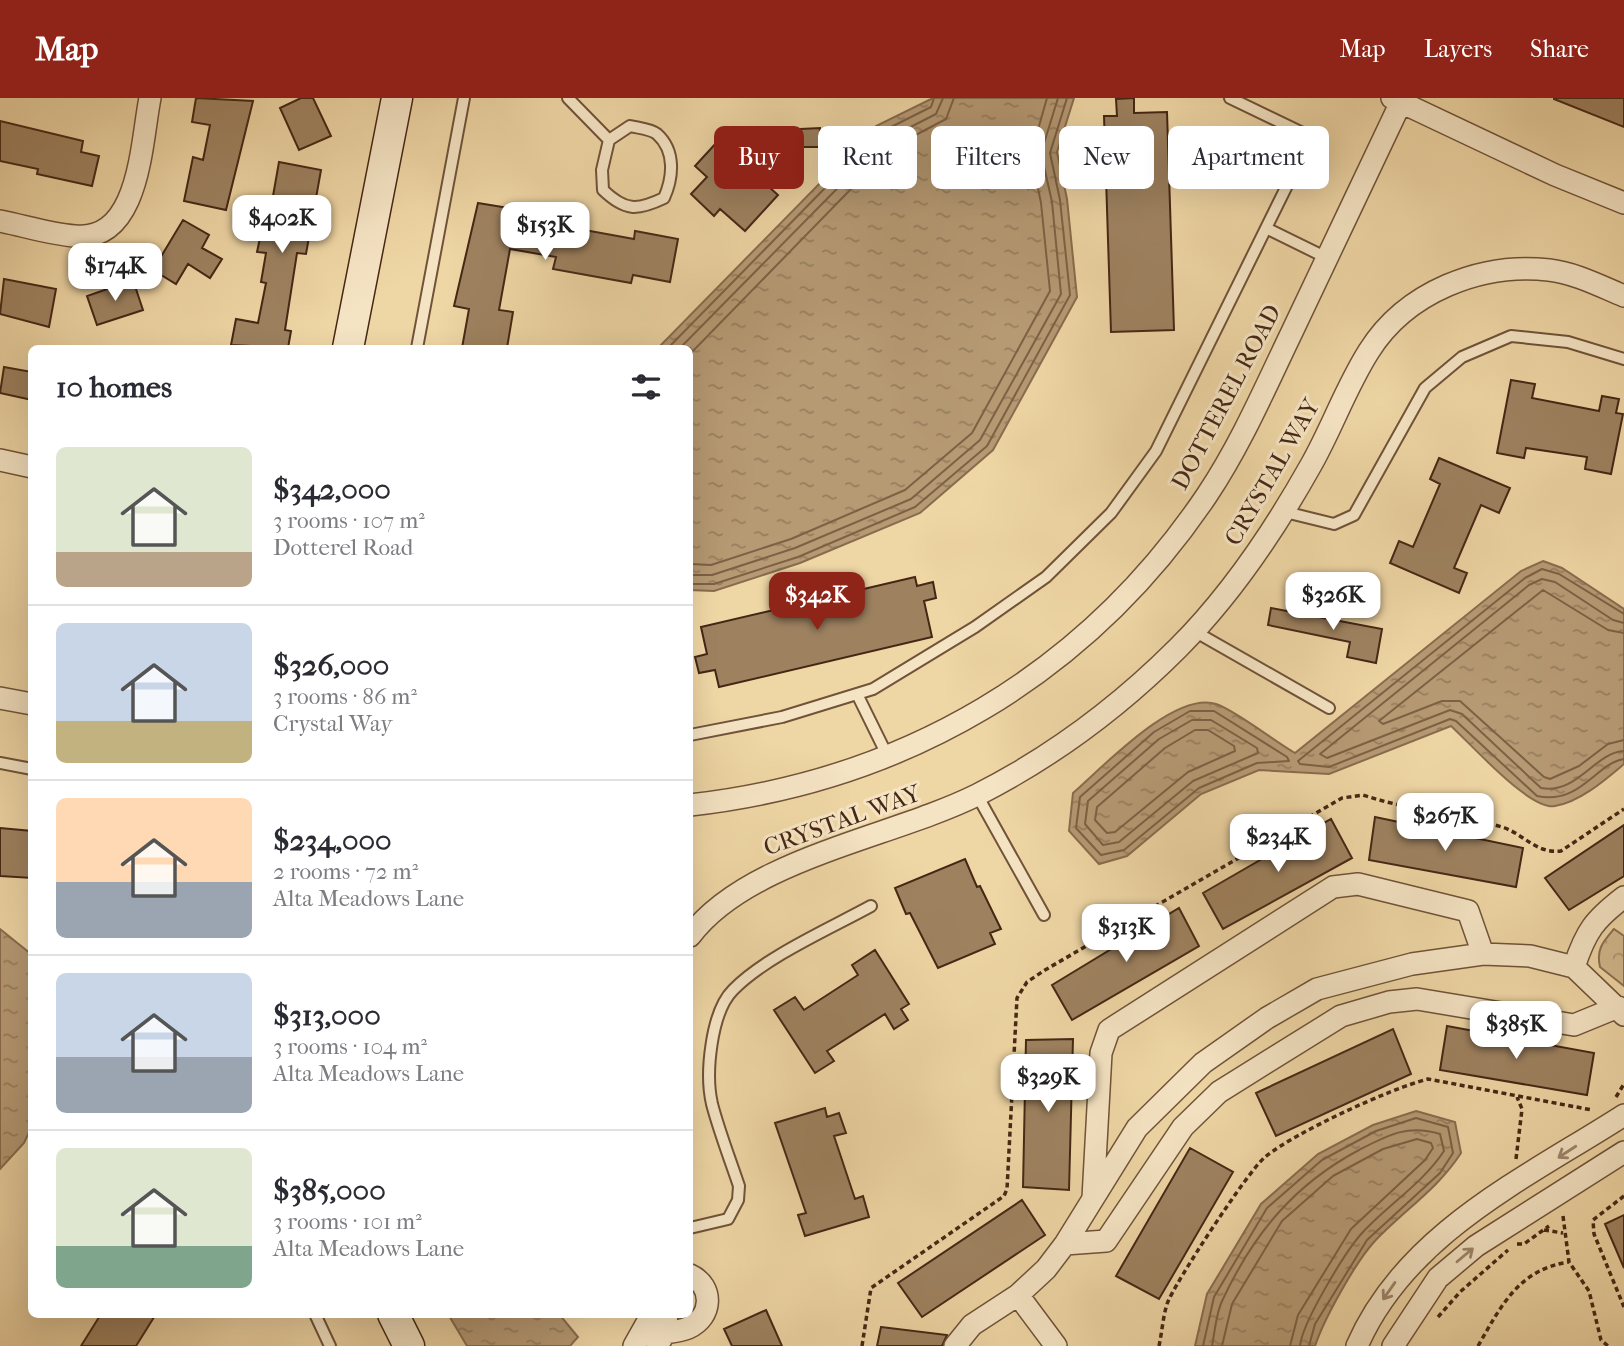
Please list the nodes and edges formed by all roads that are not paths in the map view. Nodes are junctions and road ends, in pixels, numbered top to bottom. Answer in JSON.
{"nodes":[{"id":1,"x":150,"y":98,"type":"edge"},
{"id":2,"x":397,"y":98,"type":"edge"},
{"id":3,"x":464,"y":98,"type":"edge"},
{"id":4,"x":568,"y":98,"type":"edge"},
{"id":5,"x":1230,"y":98,"type":"edge"},
{"id":6,"x":1258,"y":98,"type":"edge"},
{"id":7,"x":1396,"y":100,"type":"edge"},
{"id":8,"x":1254,"y":109,"type":"junction"},
{"id":9,"x":609,"y":140,"type":"junction"},
{"id":10,"x":1624,"y":203,"type":"edge"},
{"id":11,"x":0,"y":221,"type":"edge"},
{"id":12,"x":1266,"y":228,"type":"junction"},
{"id":13,"x":1327,"y":258,"type":"junction"},
{"id":14,"x":1624,"y":296,"type":"edge"},
{"id":15,"x":349,"y":345,"type":"edge"},
{"id":16,"x":418,"y":345,"type":"edge"},
{"id":17,"x":1624,"y":359,"type":"edge"},
{"id":18,"x":0,"y":460,"type":"edge"},
{"id":19,"x":28,"y":466,"type":"edge"},
{"id":20,"x":1285,"y":512,"type":"junction"},
{"id":21,"x":1194,"y":631,"type":"junction"},
{"id":22,"x":858,"y":694,"type":"junction"},
{"id":23,"x":0,"y":698,"type":"edge"},
{"id":24,"x":28,"y":703,"type":"edge"},
{"id":25,"x":1329,"y":708,"type":"dead end"},
{"id":26,"x":693,"y":734,"type":"edge"},
{"id":27,"x":888,"y":757,"type":"junction"},
{"id":28,"x":0,"y":763,"type":"edge"},
{"id":29,"x":28,"y":768,"type":"edge"},
{"id":30,"x":977,"y":795,"type":"junction"},
{"id":31,"x":693,"y":805,"type":"edge"},
{"id":32,"x":1624,"y":897,"type":"edge"},
{"id":33,"x":871,"y":906,"type":"dead end"},
{"id":34,"x":1044,"y":915,"type":"dead end"},
{"id":35,"x":693,"y":933,"type":"edge"},
{"id":36,"x":1483,"y":954,"type":"junction"},
{"id":37,"x":1574,"y":967,"type":"junction"},
{"id":38,"x":1621,"y":1011,"type":"edge"},
{"id":39,"x":1624,"y":1115,"type":"edge"},
{"id":40,"x":1624,"y":1152,"type":"edge"},
{"id":41,"x":1093,"y":1200,"type":"junction"},
{"id":42,"x":693,"y":1227,"type":"edge"},
{"id":43,"x":1065,"y":1244,"type":"junction"},
{"id":44,"x":693,"y":1277,"type":"edge"},
{"id":45,"x":1018,"y":1295,"type":"junction"},
{"id":46,"x":317,"y":1318,"type":"edge"},
{"id":47,"x":395,"y":1318,"type":"edge"},
{"id":48,"x":650,"y":1318,"type":"edge"},
{"id":49,"x":663,"y":1331,"type":"edge"},
{"id":50,"x":330,"y":1346,"type":"edge"},
{"id":51,"x":409,"y":1346,"type":"edge"},
{"id":52,"x":634,"y":1346,"type":"edge"},
{"id":53,"x":955,"y":1346,"type":"edge"},
{"id":54,"x":1056,"y":1346,"type":"edge"},
{"id":55,"x":1357,"y":1346,"type":"edge"},
{"id":56,"x":1393,"y":1346,"type":"edge"}],
"edges":[{"from":1,"to":11,"type":"street"},
{"from":2,"to":15,"type":"street"},
{"from":3,"to":16,"type":"lane"},
{"from":4,"to":9,"type":"lane"},
{"from":5,"to":8,"type":"lane"},
{"from":6,"to":8,"type":"lane"},
{"from":7,"to":10,"type":"street"},
{"from":7,"to":13,"type":"street","name":"DOTTEREL ROAD"},
{"from":8,"to":12,"type":"lane"},
{"from":9,"to":9,"type":"lane"},
{"from":12,"to":13,"type":"lane"},
{"from":12,"to":22,"type":"lane"},
{"from":13,"to":27,"type":"street","name":"DOTTEREL ROAD"},
{"from":14,"to":20,"type":"street","name":"CRYSTAL WAY"},
{"from":17,"to":20,"type":"lane"},
{"from":18,"to":19,"type":"street"},
{"from":20,"to":21,"type":"street","name":"CRYSTAL WAY"},
{"from":21,"to":25,"type":"lane"},
{"from":21,"to":30,"type":"street","name":"CRYSTAL WAY"},
{"from":22,"to":26,"type":"lane"},
{"from":22,"to":27,"type":"lane"},
{"from":23,"to":24,"type":"street"},
{"from":27,"to":31,"type":"street","name":"DOTTEREL ROAD"},
{"from":28,"to":29,"type":"lane"},
{"from":30,"to":34,"type":"lane"},
{"from":30,"to":35,"type":"street","name":"CRYSTAL WAY"},
{"from":32,"to":37,"type":"street"},
{"from":33,"to":42,"type":"lane"},
{"from":36,"to":37,"type":"street"},
{"from":36,"to":41,"type":"street"},
{"from":36,"to":41,"type":"street"},
{"from":37,"to":38,"type":"street"},
{"from":38,"to":43,"type":"street"},
{"from":39,"to":55,"type":"street","one_way":true},
{"from":56,"to":40,"type":"street","one_way":true},
{"from":41,"to":43,"type":"street"},
{"from":43,"to":45,"type":"street"},
{"from":44,"to":49,"type":"street"},
{"from":45,"to":53,"type":"street"},
{"from":45,"to":54,"type":"street"},
{"from":46,"to":50,"type":"lane"},
{"from":47,"to":51,"type":"street"},
{"from":48,"to":52,"type":"street"}]}
